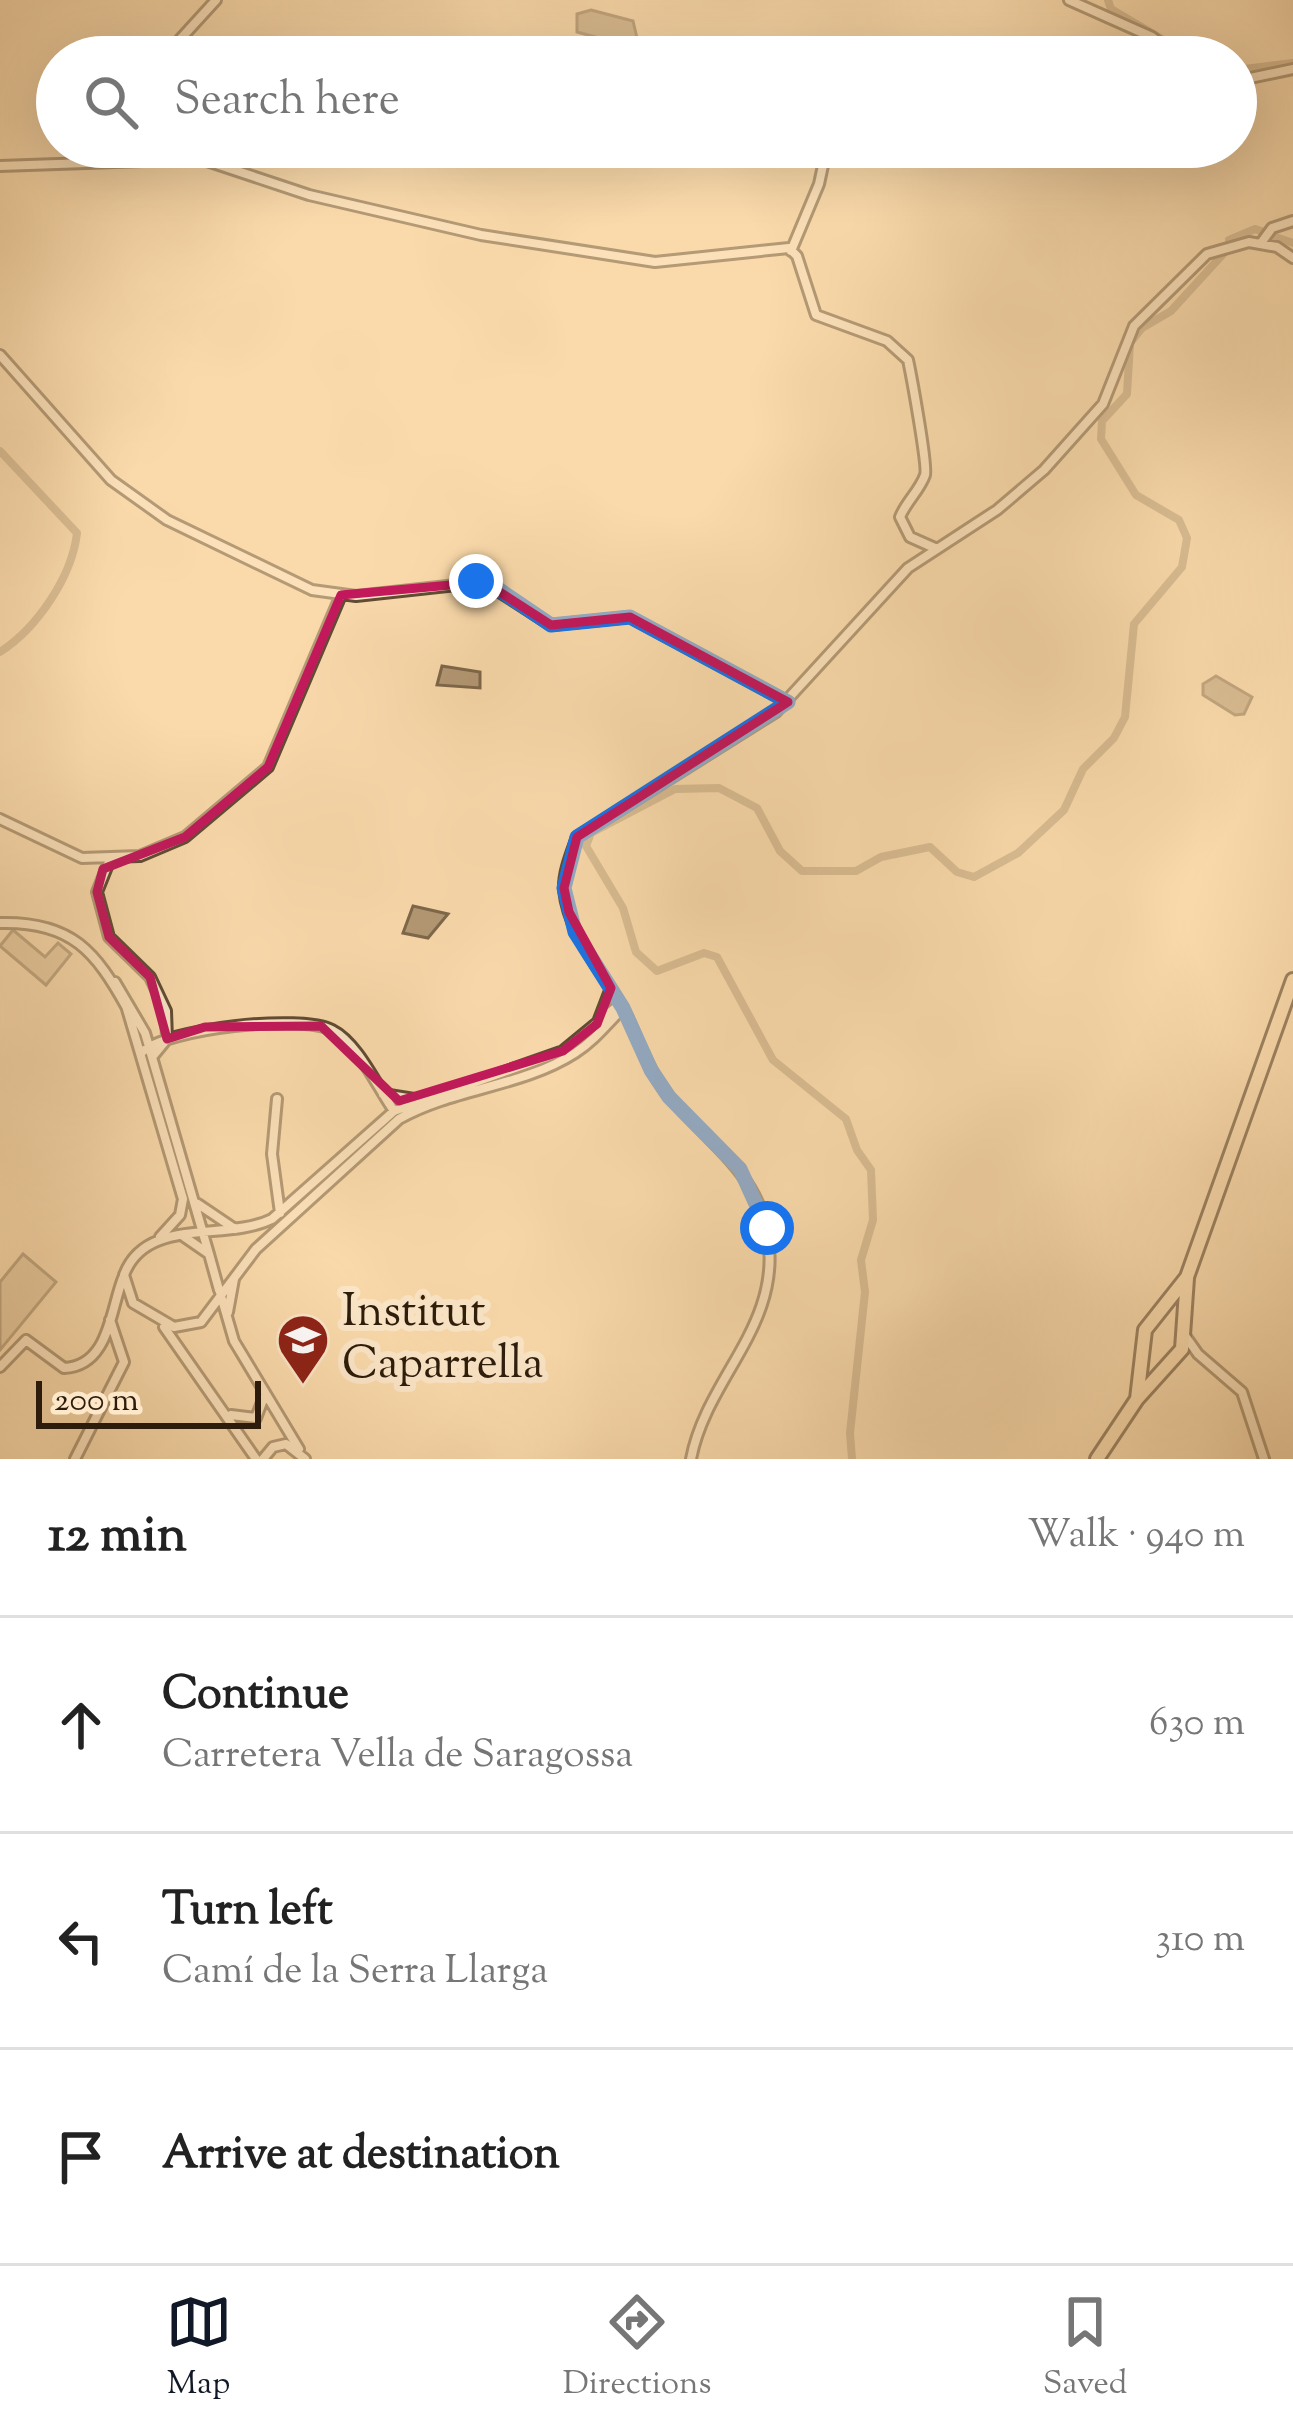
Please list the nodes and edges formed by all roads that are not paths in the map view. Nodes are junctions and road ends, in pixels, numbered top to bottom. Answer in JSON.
{"nodes":[{"id":1,"x":216,"y":0,"type":"edge"},
{"id":2,"x":1069,"y":0,"type":"edge"},
{"id":3,"x":183,"y":36,"type":"edge"},
{"id":4,"x":1150,"y":36,"type":"edge"},
{"id":5,"x":1293,"y":69,"type":"edge"},
{"id":6,"x":1257,"y":77,"type":"edge"},
{"id":7,"x":36,"y":163,"type":"edge"},
{"id":8,"x":0,"y":166,"type":"edge"},
{"id":9,"x":228,"y":168,"type":"edge"},
{"id":10,"x":822,"y":168,"type":"edge"},
{"id":11,"x":1293,"y":221,"type":"edge"},
{"id":12,"x":1262,"y":243,"type":"junction"},
{"id":13,"x":791,"y":251,"type":"junction"},
{"id":14,"x":1293,"y":258,"type":"edge"},
{"id":15,"x":0,"y":355,"type":"edge"},
{"id":16,"x":937,"y":549,"type":"junction"},
{"id":17,"x":341,"y":595,"type":"junction"},
{"id":18,"x":788,"y":702,"type":"junction"},
{"id":19,"x":0,"y":819,"type":"edge"},
{"id":20,"x":110,"y":861,"type":"junction"},
{"id":21,"x":0,"y":923,"type":"edge"},
{"id":22,"x":1293,"y":980,"type":"edge"},
{"id":23,"x":115,"y":982,"type":"junction"},
{"id":24,"x":611,"y":988,"type":"junction"},
{"id":25,"x":621,"y":1006,"type":"junction"},
{"id":26,"x":629,"y":1023,"type":"junction"},
{"id":27,"x":601,"y":1026,"type":"junction"},
{"id":28,"x":146,"y":1033,"type":"junction"},
{"id":29,"x":167,"y":1039,"type":"junction"},
{"id":30,"x":145,"y":1049,"type":"junction"},
{"id":31,"x":152,"y":1057,"type":"junction"},
{"id":32,"x":381,"y":1093,"type":"junction"},
{"id":33,"x":278,"y":1099,"type":"dead end"},
{"id":34,"x":421,"y":1099,"type":"junction"},
{"id":35,"x":416,"y":1110,"type":"junction"},
{"id":36,"x":394,"y":1111,"type":"junction"},
{"id":37,"x":376,"y":1125,"type":"junction"},
{"id":38,"x":382,"y":1134,"type":"junction"},
{"id":39,"x":194,"y":1199,"type":"junction"},
{"id":40,"x":280,"y":1213,"type":"junction"},
{"id":41,"x":236,"y":1230,"type":"junction"},
{"id":42,"x":203,"y":1234,"type":"junction"},
{"id":43,"x":182,"y":1236,"type":"junction"},
{"id":44,"x":159,"y":1238,"type":"junction"},
{"id":45,"x":209,"y":1254,"type":"junction"},
{"id":46,"x":124,"y":1275,"type":"junction"},
{"id":47,"x":234,"y":1276,"type":"junction"},
{"id":48,"x":1187,"y":1276,"type":"junction"},
{"id":49,"x":219,"y":1296,"type":"junction"},
{"id":50,"x":116,"y":1298,"type":"junction"},
{"id":51,"x":134,"y":1303,"type":"junction"},
{"id":52,"x":228,"y":1313,"type":"junction"},
{"id":53,"x":1159,"y":1313,"type":"junction"},
{"id":54,"x":110,"y":1319,"type":"junction"},
{"id":55,"x":159,"y":1322,"type":"junction"},
{"id":56,"x":1185,"y":1329,"type":"junction"},
{"id":57,"x":1145,"y":1353,"type":"junction"},
{"id":58,"x":1202,"y":1359,"type":"junction"},
{"id":59,"x":1171,"y":1360,"type":"junction"},
{"id":60,"x":0,"y":1367,"type":"edge"},
{"id":61,"x":264,"y":1394,"type":"junction"},
{"id":62,"x":1137,"y":1399,"type":"junction"},
{"id":63,"x":230,"y":1414,"type":"junction"},
{"id":64,"x":299,"y":1449,"type":"junction"},
{"id":65,"x":75,"y":1459,"type":"edge"},
{"id":66,"x":260,"y":1459,"type":"edge"},
{"id":67,"x":305,"y":1459,"type":"edge"},
{"id":68,"x":691,"y":1459,"type":"edge"},
{"id":69,"x":1097,"y":1459,"type":"edge"},
{"id":70,"x":1264,"y":1459,"type":"edge"}],
"edges":[{"from":1,"to":3,"type":"street"},
{"from":2,"to":4,"type":"street"},
{"from":5,"to":6,"type":"street"},
{"from":7,"to":8,"type":"street"},
{"from":9,"to":13,"type":"street"},
{"from":10,"to":13,"type":"street"},
{"from":11,"to":12,"type":"street"},
{"from":12,"to":14,"type":"street"},
{"from":12,"to":16,"type":"street"},
{"from":13,"to":16,"type":"street"},
{"from":15,"to":17,"type":"street"},
{"from":16,"to":18,"type":"street"},
{"from":17,"to":18,"type":"street"},
{"from":17,"to":20,"type":"street"},
{"from":18,"to":24,"type":"street"},
{"from":19,"to":20,"type":"street"},
{"from":20,"to":29,"type":"street"},
{"from":21,"to":23,"type":"street"},
{"from":22,"to":48,"type":"main road"},
{"from":23,"to":28,"type":"street"},
{"from":23,"to":30,"type":"street"},
{"from":24,"to":25,"type":"street"},
{"from":24,"to":27,"type":"street"},
{"from":25,"to":26,"type":"street"},
{"from":25,"to":27,"type":"street"},
{"from":26,"to":27,"type":"street"},
{"from":26,"to":68,"type":"street"},
{"from":27,"to":34,"type":"street"},
{"from":27,"to":35,"type":"street"},
{"from":28,"to":29,"type":"street"},
{"from":28,"to":30,"type":"street"},
{"from":29,"to":30,"type":"street"},
{"from":29,"to":31,"type":"street"},
{"from":29,"to":32,"type":"street"},
{"from":30,"to":31,"type":"street"},
{"from":30,"to":44,"type":"street"},
{"from":31,"to":39,"type":"street"},
{"from":32,"to":34,"type":"street"},
{"from":32,"to":36,"type":"street"},
{"from":32,"to":37,"type":"street"},
{"from":33,"to":40,"type":"street"},
{"from":34,"to":36,"type":"street"},
{"from":35,"to":36,"type":"street"},
{"from":35,"to":38,"type":"street"},
{"from":36,"to":37,"type":"street"},
{"from":36,"to":38,"type":"street"},
{"from":37,"to":40,"type":"street"},
{"from":38,"to":47,"type":"street"},
{"from":39,"to":41,"type":"street"},
{"from":39,"to":42,"type":"street"},
{"from":40,"to":41,"type":"street"},
{"from":41,"to":42,"type":"street"},
{"from":42,"to":43,"type":"street"},
{"from":42,"to":45,"type":"street"},
{"from":43,"to":44,"type":"street"},
{"from":43,"to":45,"type":"street"},
{"from":44,"to":46,"type":"street"},
{"from":45,"to":49,"type":"street"},
{"from":46,"to":50,"type":"street"},
{"from":46,"to":51,"type":"street"},
{"from":47,"to":49,"type":"street"},
{"from":47,"to":52,"type":"street"},
{"from":48,"to":53,"type":"main road"},
{"from":48,"to":56,"type":"main road"},
{"from":49,"to":52,"type":"street"},
{"from":49,"to":55,"type":"street"},
{"from":50,"to":51,"type":"street"},
{"from":50,"to":54,"type":"street"},
{"from":51,"to":55,"type":"street"},
{"from":52,"to":61,"type":"street"},
{"from":53,"to":56,"type":"main road"},
{"from":53,"to":57,"type":"main road"},
{"from":54,"to":60,"type":"street"},
{"from":54,"to":65,"type":"street"},
{"from":55,"to":63,"type":"street"},
{"from":56,"to":58,"type":"street"},
{"from":56,"to":59,"type":"main road"},
{"from":57,"to":59,"type":"main road"},
{"from":57,"to":62,"type":"main road"},
{"from":58,"to":59,"type":"street"},
{"from":58,"to":70,"type":"street"},
{"from":59,"to":62,"type":"main road"},
{"from":61,"to":63,"type":"street"},
{"from":61,"to":64,"type":"street"},
{"from":62,"to":69,"type":"main road"},
{"from":63,"to":66,"type":"street"},
{"from":64,"to":66,"type":"street"},
{"from":64,"to":67,"type":"street"}]}
